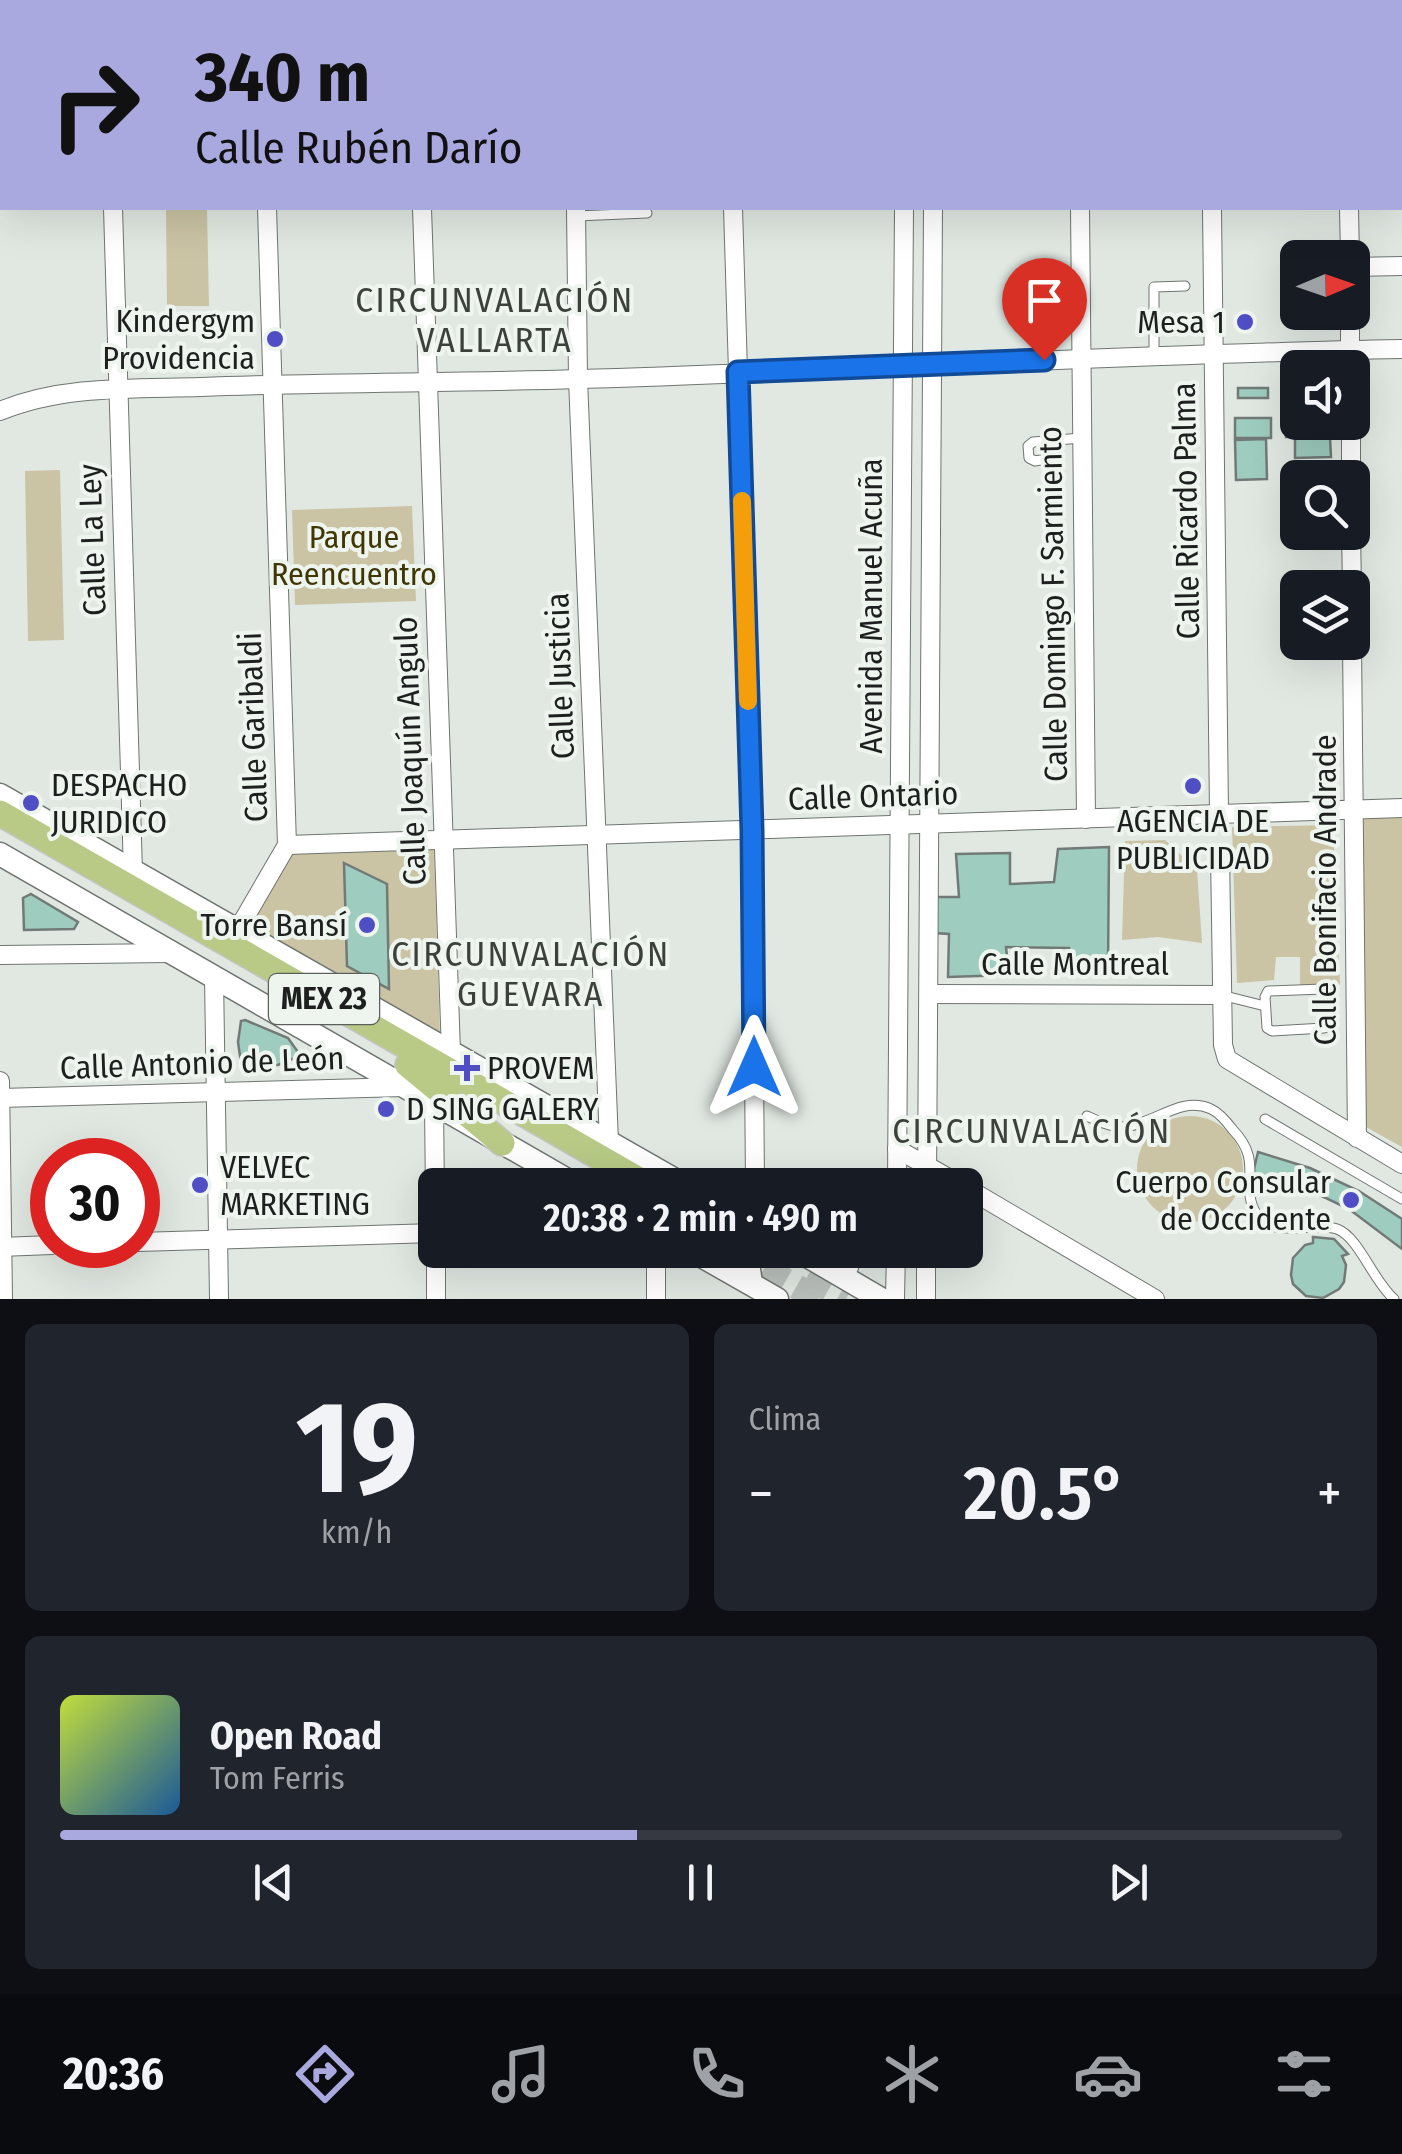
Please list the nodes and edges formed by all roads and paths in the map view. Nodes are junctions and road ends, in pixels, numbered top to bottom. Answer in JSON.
{"nodes":[{"id":1,"x":113,"y":210,"type":"edge"},
{"id":2,"x":268,"y":210,"type":"edge"},
{"id":3,"x":422,"y":210,"type":"edge"},
{"id":4,"x":733,"y":210,"type":"edge"},
{"id":5,"x":904,"y":210,"type":"edge"},
{"id":6,"x":932,"y":210,"type":"edge"},
{"id":7,"x":1080,"y":210,"type":"edge"},
{"id":8,"x":1212,"y":210,"type":"edge"},
{"id":9,"x":1349,"y":210,"type":"edge"},
{"id":10,"x":576,"y":212,"type":"edge"},
{"id":11,"x":647,"y":213,"type":"dead end"},
{"id":12,"x":1350,"y":240,"type":"edge"},
{"id":13,"x":1402,"y":266,"type":"edge"},
{"id":14,"x":1370,"y":267,"type":"edge"},
{"id":15,"x":1185,"y":286,"type":"dead end"},
{"id":16,"x":1402,"y":349,"type":"edge"},
{"id":17,"x":1214,"y":354,"type":"junction"},
{"id":18,"x":1370,"y":355,"type":"edge"},
{"id":19,"x":1154,"y":356,"type":"junction"},
{"id":20,"x":1280,"y":356,"type":"edge"},
{"id":21,"x":1080,"y":358,"type":"junction"},
{"id":22,"x":903,"y":364,"type":"junction"},
{"id":23,"x":932,"y":364,"type":"junction"},
{"id":24,"x":738,"y":372,"type":"junction"},
{"id":25,"x":578,"y":379,"type":"junction"},
{"id":26,"x":426,"y":381,"type":"junction"},
{"id":27,"x":273,"y":384,"type":"junction"},
{"id":28,"x":118,"y":390,"type":"junction"},
{"id":29,"x":0,"y":411,"type":"edge"},
{"id":30,"x":1082,"y":438,"type":"junction"},
{"id":31,"x":1055,"y":440,"type":"dead end"},
{"id":32,"x":1352,"y":660,"type":"edge"},
{"id":33,"x":0,"y":796,"type":"edge"},
{"id":34,"x":1402,"y":808,"type":"edge"},
{"id":35,"x":1354,"y":809,"type":"junction"},
{"id":36,"x":0,"y":813,"type":"edge"},
{"id":37,"x":1219,"y":814,"type":"junction"},
{"id":38,"x":1086,"y":819,"type":"junction"},
{"id":39,"x":930,"y":824,"type":"junction"},
{"id":40,"x":899,"y":825,"type":"junction"},
{"id":41,"x":0,"y":827,"type":"edge"},
{"id":42,"x":752,"y":830,"type":"junction"},
{"id":43,"x":596,"y":835,"type":"junction"},
{"id":44,"x":444,"y":840,"type":"junction"},
{"id":45,"x":286,"y":845,"type":"junction"},
{"id":46,"x":0,"y":854,"type":"edge"},
{"id":47,"x":1220,"y":854,"type":"dead end"},
{"id":48,"x":133,"y":872,"type":"junction"},
{"id":49,"x":237,"y":931,"type":"junction"},
{"id":50,"x":171,"y":952,"type":"junction"},
{"id":51,"x":0,"y":955,"type":"edge"},
{"id":52,"x":214,"y":977,"type":"junction"},
{"id":53,"x":311,"y":992,"type":"junction"},
{"id":54,"x":928,"y":994,"type":"junction"},
{"id":55,"x":1222,"y":995,"type":"junction"},
{"id":56,"x":1266,"y":1006,"type":"junction"},
{"id":57,"x":404,"y":1026,"type":"junction"},
{"id":58,"x":452,"y":1052,"type":"junction"},
{"id":59,"x":407,"y":1076,"type":"junction"},
{"id":60,"x":0,"y":1081,"type":"edge"},
{"id":61,"x":217,"y":1092,"type":"junction"},
{"id":62,"x":0,"y":1098,"type":"edge"},
{"id":63,"x":434,"y":1104,"type":"junction"},
{"id":64,"x":1086,"y":1116,"type":"dead end"},
{"id":65,"x":1265,"y":1119,"type":"dead end"},
{"id":66,"x":1356,"y":1138,"type":"junction"},
{"id":67,"x":502,"y":1142,"type":"junction"},
{"id":68,"x":609,"y":1142,"type":"junction"},
{"id":69,"x":897,"y":1149,"type":"junction"},
{"id":70,"x":1402,"y":1164,"type":"edge"},
{"id":71,"x":927,"y":1165,"type":"junction"},
{"id":72,"x":435,"y":1168,"type":"edge"},
{"id":73,"x":547,"y":1168,"type":"edge"},
{"id":74,"x":585,"y":1168,"type":"edge"},
{"id":75,"x":618,"y":1168,"type":"edge"},
{"id":76,"x":654,"y":1168,"type":"edge"},
{"id":77,"x":755,"y":1168,"type":"edge"},
{"id":78,"x":897,"y":1168,"type":"edge"},
{"id":79,"x":932,"y":1168,"type":"edge"},
{"id":80,"x":983,"y":1198,"type":"edge"},
{"id":81,"x":1402,"y":1199,"type":"edge"},
{"id":82,"x":418,"y":1234,"type":"edge"},
{"id":83,"x":218,"y":1240,"type":"junction"},
{"id":84,"x":160,"y":1241,"type":"edge"},
{"id":85,"x":30,"y":1245,"type":"edge"},
{"id":86,"x":1,"y":1246,"type":"edge"},
{"id":87,"x":436,"y":1268,"type":"edge"},
{"id":88,"x":656,"y":1268,"type":"edge"},
{"id":89,"x":723,"y":1268,"type":"edge"},
{"id":90,"x":741,"y":1268,"type":"edge"},
{"id":91,"x":746,"y":1268,"type":"edge"},
{"id":92,"x":827,"y":1268,"type":"edge"},
{"id":93,"x":853,"y":1268,"type":"edge"},
{"id":94,"x":896,"y":1268,"type":"edge"},
{"id":95,"x":926,"y":1268,"type":"edge"},
{"id":96,"x":741,"y":1278,"type":"junction"},
{"id":97,"x":848,"y":1280,"type":"junction"},
{"id":98,"x":3,"y":1299,"type":"edge"},
{"id":99,"x":219,"y":1299,"type":"edge"},
{"id":100,"x":436,"y":1299,"type":"edge"},
{"id":101,"x":656,"y":1299,"type":"edge"},
{"id":102,"x":778,"y":1299,"type":"edge"},
{"id":103,"x":881,"y":1299,"type":"edge"},
{"id":104,"x":895,"y":1299,"type":"edge"},
{"id":105,"x":926,"y":1299,"type":"edge"},
{"id":106,"x":1154,"y":1299,"type":"edge"},
{"id":107,"x":1394,"y":1299,"type":"edge"}],
"edges":[{"from":1,"to":28,"type":"street","name":"Calle La Ley"},
{"from":2,"to":27,"type":"street","name":"Calle Garibaldi"},
{"from":3,"to":26,"type":"street","name":"Calle Joaquín Angulo"},
{"from":4,"to":24,"type":"street"},
{"from":5,"to":22,"type":"street","name":"Avenida Manuel Acuña"},
{"from":6,"to":23,"type":"street","name":"Avenida Manuel Acuña"},
{"from":7,"to":21,"type":"street","name":"Calle Domingo F. Sarmiento"},
{"from":8,"to":17,"type":"street","name":"Calle Ricardo Palma"},
{"from":9,"to":12,"type":"street"},
{"from":10,"to":11,"type":"lane"},
{"from":10,"to":25,"type":"street","name":"Calle Justicia"},
{"from":13,"to":14,"type":"street"},
{"from":15,"to":19,"type":"lane"},
{"from":16,"to":18,"type":"street"},
{"from":17,"to":19,"type":"street"},
{"from":17,"to":20,"type":"street"},
{"from":17,"to":37,"type":"street","name":"Calle Ricardo Palma"},
{"from":19,"to":21,"type":"street"},
{"from":21,"to":23,"type":"street"},
{"from":21,"to":30,"type":"street","name":"Calle Domingo F. Sarmiento"},
{"from":22,"to":23,"type":"street"},
{"from":22,"to":24,"type":"street"},
{"from":22,"to":40,"type":"street","name":"Avenida Manuel Acuña"},
{"from":23,"to":39,"type":"street","name":"Avenida Manuel Acuña"},
{"from":24,"to":25,"type":"street"},
{"from":24,"to":42,"type":"street"},
{"from":25,"to":26,"type":"street"},
{"from":25,"to":43,"type":"street","name":"Calle Justicia"},
{"from":26,"to":27,"type":"street"},
{"from":26,"to":44,"type":"street","name":"Calle Joaquín Angulo"},
{"from":27,"to":28,"type":"street"},
{"from":27,"to":45,"type":"street","name":"Calle Garibaldi"},
{"from":28,"to":29,"type":"street"},
{"from":28,"to":48,"type":"street","name":"Calle La Ley"},
{"from":30,"to":31,"type":"lane"},
{"from":30,"to":38,"type":"street","name":"Calle Domingo F. Sarmiento"},
{"from":32,"to":35,"type":"street","name":"Calle Bonifacio Andrade"},
{"from":33,"to":48,"type":"main road"},
{"from":34,"to":35,"type":"street","name":"Calle Ontario"},
{"from":35,"to":37,"type":"street","name":"Calle Ontario"},
{"from":35,"to":66,"type":"street","name":"Calle Bonifacio Andrade"},
{"from":36,"to":53,"type":"main road","number":"MEX 23"},
{"from":37,"to":38,"type":"street","name":"Calle Ontario"},
{"from":38,"to":39,"type":"street","name":"Calle Ontario"},
{"from":39,"to":40,"type":"street","name":"Calle Ontario"},
{"from":39,"to":54,"type":"street","name":"Avenida Manuel Acuña"},
{"from":40,"to":42,"type":"street","name":"Calle Ontario"},
{"from":40,"to":69,"type":"street","name":"Avenida Manuel Acuña"},
{"from":41,"to":59,"type":"main road","number":"MEX 23"},
{"from":42,"to":43,"type":"street","name":"Calle Ontario"},
{"from":42,"to":77,"type":"street"},
{"from":43,"to":44,"type":"street","name":"Calle Ontario"},
{"from":43,"to":68,"type":"street","name":"Calle Justicia"},
{"from":44,"to":45,"type":"street","name":"Calle Ontario"},
{"from":44,"to":58,"type":"street","name":"Calle Joaquín Angulo"},
{"from":45,"to":49,"type":"street","name":"Calle Garibaldi"},
{"from":46,"to":50,"type":"main road"},
{"from":47,"to":55,"type":"street"},
{"from":48,"to":49,"type":"main road"},
{"from":49,"to":57,"type":"main road"},
{"from":50,"to":51,"type":"street"},
{"from":50,"to":52,"type":"main road"},
{"from":52,"to":59,"type":"main road"},
{"from":52,"to":61,"type":"street"},
{"from":53,"to":57,"type":"main road"},
{"from":53,"to":75,"type":"main road","number":"MEX 23"},
{"from":54,"to":55,"type":"street","name":"Calle Montreal"},
{"from":54,"to":71,"type":"street","name":"Avenida Manuel Acuña"},
{"from":55,"to":56,"type":"lane"},
{"from":55,"to":66,"type":"street"},
{"from":56,"to":56,"type":"lane"},
{"from":57,"to":58,"type":"main road"},
{"from":58,"to":68,"type":"main road"},
{"from":59,"to":61,"type":"street","name":"Calle Antonio de León"},
{"from":59,"to":63,"type":"main road"},
{"from":59,"to":67,"type":"main road"},
{"from":59,"to":74,"type":"main road","number":"MEX 23"},
{"from":60,"to":62,"type":"street"},
{"from":61,"to":62,"type":"street","name":"Calle Antonio de León"},
{"from":61,"to":83,"type":"street"},
{"from":62,"to":86,"type":"street"},
{"from":63,"to":67,"type":"main road"},
{"from":63,"to":72,"type":"street"},
{"from":64,"to":107,"type":"lane"},
{"from":65,"to":81,"type":"lane"},
{"from":66,"to":70,"type":"street"},
{"from":67,"to":73,"type":"main road"},
{"from":68,"to":76,"type":"main road"},
{"from":69,"to":71,"type":"street"},
{"from":69,"to":78,"type":"street","name":"Avenida Manuel Acuña"},
{"from":71,"to":79,"type":"street"},
{"from":80,"to":106,"type":"street"},
{"from":82,"to":83,"type":"street"},
{"from":83,"to":84,"type":"street"},
{"from":83,"to":99,"type":"street"},
{"from":85,"to":86,"type":"street"},
{"from":86,"to":98,"type":"street"},
{"from":87,"to":100,"type":"street"},
{"from":88,"to":101,"type":"street"},
{"from":89,"to":96,"type":"main road"},
{"from":90,"to":96,"type":"street"},
{"from":91,"to":96,"type":"main road"},
{"from":92,"to":97,"type":"main road"},
{"from":93,"to":97,"type":"lane"},
{"from":94,"to":104,"type":"street"},
{"from":95,"to":105,"type":"street"},
{"from":96,"to":102,"type":"main road"},
{"from":97,"to":103,"type":"main road"}]}
